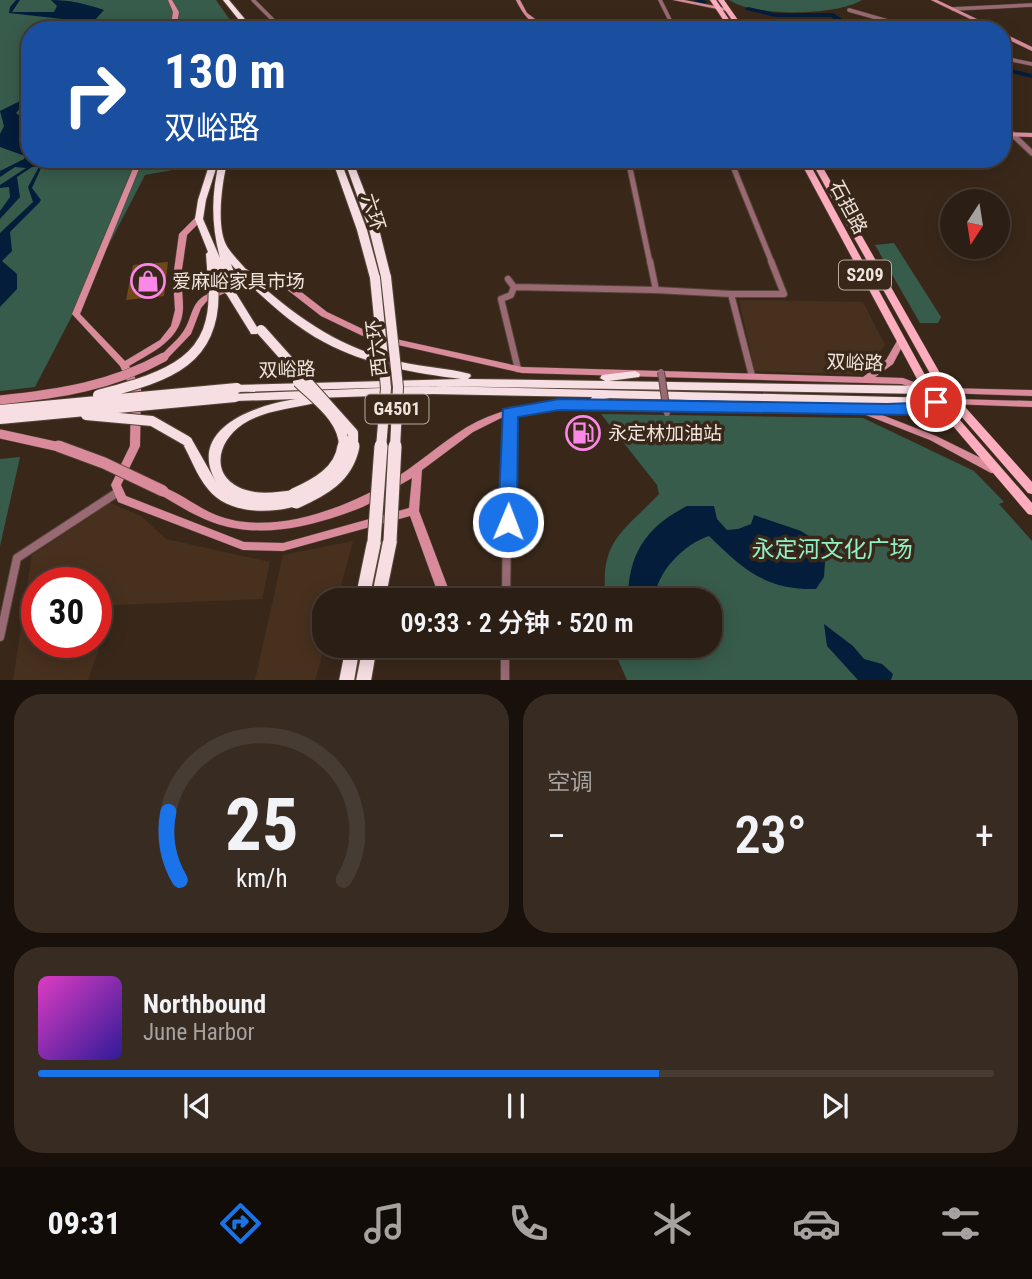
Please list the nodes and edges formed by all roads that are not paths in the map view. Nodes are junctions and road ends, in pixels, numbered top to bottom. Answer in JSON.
{"nodes":[{"id":1,"x":170,"y":0,"type":"edge"},
{"id":2,"x":226,"y":0,"type":"edge"},
{"id":3,"x":232,"y":0,"type":"edge"},
{"id":4,"x":253,"y":0,"type":"edge"},
{"id":5,"x":518,"y":0,"type":"edge"},
{"id":6,"x":660,"y":0,"type":"edge"},
{"id":7,"x":675,"y":0,"type":"edge"},
{"id":8,"x":931,"y":0,"type":"edge"},
{"id":9,"x":721,"y":4,"type":"edge"},
{"id":10,"x":1032,"y":5,"type":"edge"},
{"id":11,"x":953,"y":9,"type":"junction"},
{"id":12,"x":849,"y":10,"type":"dead end"},
{"id":13,"x":865,"y":15,"type":"junction"},
{"id":14,"x":174,"y":21,"type":"edge"},
{"id":15,"x":244,"y":21,"type":"edge"},
{"id":16,"x":246,"y":21,"type":"edge"},
{"id":17,"x":274,"y":21,"type":"edge"},
{"id":18,"x":535,"y":21,"type":"edge"},
{"id":19,"x":670,"y":21,"type":"edge"},
{"id":20,"x":729,"y":21,"type":"edge"},
{"id":21,"x":735,"y":21,"type":"edge"},
{"id":22,"x":883,"y":21,"type":"edge"},
{"id":23,"x":887,"y":21,"type":"edge"},
{"id":24,"x":973,"y":21,"type":"edge"},
{"id":25,"x":979,"y":21,"type":"edge"},
{"id":26,"x":1011,"y":38,"type":"edge"},
{"id":27,"x":1032,"y":48,"type":"edge"},
{"id":28,"x":1011,"y":59,"type":"edge"},
{"id":29,"x":1032,"y":64,"type":"edge"},
{"id":30,"x":1012,"y":134,"type":"joint"},
{"id":31,"x":1032,"y":135,"type":"edge"},
{"id":32,"x":1032,"y":153,"type":"edge"},
{"id":33,"x":136,"y":168,"type":"edge"},
{"id":34,"x":213,"y":168,"type":"edge"},
{"id":35,"x":223,"y":168,"type":"edge"},
{"id":36,"x":338,"y":168,"type":"edge"},
{"id":37,"x":353,"y":168,"type":"edge"},
{"id":38,"x":630,"y":168,"type":"edge"},
{"id":39,"x":734,"y":168,"type":"edge"},
{"id":40,"x":808,"y":168,"type":"edge"},
{"id":41,"x":819,"y":168,"type":"edge"},
{"id":42,"x":199,"y":219,"type":"junction"},
{"id":43,"x":215,"y":244,"type":"junction"},
{"id":44,"x":380,"y":277,"type":"junction"},
{"id":45,"x":177,"y":278,"type":"junction"},
{"id":46,"x":508,"y":279,"type":"dead end"},
{"id":47,"x":224,"y":285,"type":"junction"},
{"id":48,"x":514,"y":287,"type":"junction"},
{"id":49,"x":656,"y":290,"type":"junction"},
{"id":50,"x":731,"y":294,"type":"junction"},
{"id":51,"x":901,"y":341,"type":"junction"},
{"id":52,"x":124,"y":365,"type":"junction"},
{"id":53,"x":518,"y":369,"type":"junction"},
{"id":54,"x":661,"y":372,"type":"dead end"},
{"id":55,"x":635,"y":375,"type":"junction"},
{"id":56,"x":752,"y":376,"type":"junction"},
{"id":57,"x":859,"y":380,"type":"junction"},
{"id":58,"x":513,"y":382,"type":"junction"},
{"id":59,"x":569,"y":388,"type":"junction"},
{"id":60,"x":928,"y":390,"type":"junction"},
{"id":61,"x":945,"y":391,"type":"junction"},
{"id":62,"x":236,"y":392,"type":"junction"},
{"id":63,"x":368,"y":393,"type":"junction"},
{"id":64,"x":1032,"y":393,"type":"edge"},
{"id":65,"x":0,"y":400,"type":"edge"},
{"id":66,"x":936,"y":402,"type":"junction"},
{"id":67,"x":954,"y":402,"type":"junction"},
{"id":68,"x":59,"y":404,"type":"junction"},
{"id":69,"x":1032,"y":404,"type":"edge"},
{"id":70,"x":623,"y":405,"type":"junction"},
{"id":71,"x":0,"y":410,"type":"edge"},
{"id":72,"x":860,"y":410,"type":"junction"},
{"id":73,"x":509,"y":413,"type":"junction"},
{"id":74,"x":667,"y":413,"type":"dead end"},
{"id":75,"x":48,"y":414,"type":"junction"},
{"id":76,"x":0,"y":419,"type":"edge"},
{"id":77,"x":0,"y":434,"type":"edge"},
{"id":78,"x":995,"y":470,"type":"junction"},
{"id":79,"x":418,"y":472,"type":"junction"},
{"id":80,"x":1032,"y":491,"type":"edge"},
{"id":81,"x":118,"y":492,"type":"junction"},
{"id":82,"x":295,"y":498,"type":"junction"},
{"id":83,"x":414,"y":511,"type":"junction"},
{"id":84,"x":1032,"y":511,"type":"edge"},
{"id":85,"x":364,"y":588,"type":"edge"},
{"id":86,"x":381,"y":588,"type":"edge"},
{"id":87,"x":442,"y":588,"type":"edge"},
{"id":88,"x":506,"y":588,"type":"edge"},
{"id":89,"x":0,"y":637,"type":"edge"},
{"id":90,"x":351,"y":658,"type":"edge"},
{"id":91,"x":368,"y":658,"type":"edge"},
{"id":92,"x":505,"y":658,"type":"edge"},
{"id":93,"x":346,"y":680,"type":"edge"},
{"id":94,"x":363,"y":680,"type":"edge"},
{"id":95,"x":505,"y":680,"type":"edge"}],
"edges":[{"from":1,"to":14,"type":"street"},
{"from":2,"to":15,"type":"highway"},
{"from":3,"to":16,"type":"highway"},
{"from":4,"to":17,"type":"street"},
{"from":5,"to":18,"type":"street"},
{"from":6,"to":19,"type":"street"},
{"from":7,"to":9,"type":"street"},
{"from":8,"to":11,"type":"street"},
{"from":8,"to":24,"type":"street"},
{"from":9,"to":20,"type":"main road"},
{"from":9,"to":21,"type":"main road"},
{"from":10,"to":11,"type":"street"},
{"from":11,"to":25,"type":"street"},
{"from":12,"to":13,"type":"street"},
{"from":13,"to":22,"type":"street"},
{"from":13,"to":23,"type":"street"},
{"from":26,"to":27,"type":"street"},
{"from":28,"to":29,"type":"street"},
{"from":30,"to":31,"type":"street"},
{"from":30,"to":32,"type":"street"},
{"from":33,"to":52,"type":"street"},
{"from":34,"to":42,"type":"highway"},
{"from":35,"to":43,"type":"highway"},
{"from":36,"to":44,"type":"highway","name":"六环","number":"G4501"},
{"from":37,"to":44,"type":"highway","name":"六环","number":"G4501"},
{"from":38,"to":49,"type":"street"},
{"from":39,"to":50,"type":"street"},
{"from":40,"to":51,"type":"main road","name":"石担路","number":"S209"},
{"from":41,"to":61,"type":"main road","name":"石担路","number":"S209"},
{"from":42,"to":43,"type":"highway"},
{"from":42,"to":45,"type":"street"},
{"from":43,"to":47,"type":"highway"},
{"from":43,"to":47,"type":"highway"},
{"from":43,"to":58,"type":"highway","bridge":true},
{"from":44,"to":85,"type":"highway","name":"西六环","number":"G4501","bridge":true},
{"from":44,"to":86,"type":"highway","name":"西六环","number":"G4501","bridge":true},
{"from":45,"to":47,"type":"street"},
{"from":45,"to":52,"type":"street"},
{"from":46,"to":48,"type":"street"},
{"from":47,"to":53,"type":"street","name":"双峪路"},
{"from":47,"to":65,"type":"street","bridge":true},
{"from":47,"to":68,"type":"highway","bridge":true},
{"from":47,"to":82,"type":"highway","bridge":true},
{"from":48,"to":49,"type":"street"},
{"from":48,"to":53,"type":"street"},
{"from":49,"to":50,"type":"street"},
{"from":50,"to":56,"type":"street"},
{"from":51,"to":57,"type":"street"},
{"from":51,"to":60,"type":"main road","name":"石担路","number":"S209"},
{"from":52,"to":81,"type":"street"},
{"from":53,"to":55,"type":"street","name":"双峪路"},
{"from":54,"to":74,"type":"street","bridge":true},
{"from":55,"to":56,"type":"street","name":"双峪路"},
{"from":55,"to":59,"type":"highway"},
{"from":56,"to":57,"type":"street","name":"双峪路"},
{"from":57,"to":60,"type":"street","name":"双峪路"},
{"from":58,"to":59,"type":"highway","name":"双峪路"},
{"from":58,"to":62,"type":"highway","name":"双峪路"},
{"from":59,"to":60,"type":"highway","name":"双峪路"},
{"from":59,"to":63,"type":"highway","name":"双峪路"},
{"from":59,"to":66,"type":"highway","name":"双峪路"},
{"from":59,"to":70,"type":"highway"},
{"from":60,"to":61,"type":"main road"},
{"from":60,"to":66,"type":"main road","name":"石担路","number":"S209"},
{"from":61,"to":64,"type":"street"},
{"from":61,"to":67,"type":"main road","name":"石担路","number":"S209"},
{"from":62,"to":63,"type":"highway","name":"双峪路"},
{"from":62,"to":68,"type":"highway","name":"双峪路","bridge":true},
{"from":62,"to":75,"type":"highway","name":"双峪路","bridge":true},
{"from":63,"to":82,"type":"highway"},
{"from":66,"to":67,"type":"main road"},
{"from":66,"to":72,"type":"street"},
{"from":66,"to":78,"type":"main road","name":"石担路","number":"S209"},
{"from":67,"to":69,"type":"street"},
{"from":67,"to":80,"type":"main road","name":"石担路","number":"S209"},
{"from":68,"to":71,"type":"highway","name":"双峪路","bridge":true},
{"from":70,"to":72,"type":"street"},
{"from":70,"to":73,"type":"street"},
{"from":72,"to":78,"type":"street"},
{"from":73,"to":79,"type":"street"},
{"from":73,"to":88,"type":"street"},
{"from":75,"to":76,"type":"highway","name":"双峪路","bridge":true},
{"from":75,"to":82,"type":"highway","bridge":true},
{"from":77,"to":79,"type":"street","bridge":true},
{"from":78,"to":84,"type":"main road","name":"石担路","number":"S209"},
{"from":79,"to":83,"type":"street"},
{"from":81,"to":83,"type":"street"},
{"from":81,"to":89,"type":"street"},
{"from":83,"to":87,"type":"street"},
{"from":90,"to":93,"type":"highway"},
{"from":91,"to":94,"type":"highway"},
{"from":92,"to":95,"type":"street"}]}
